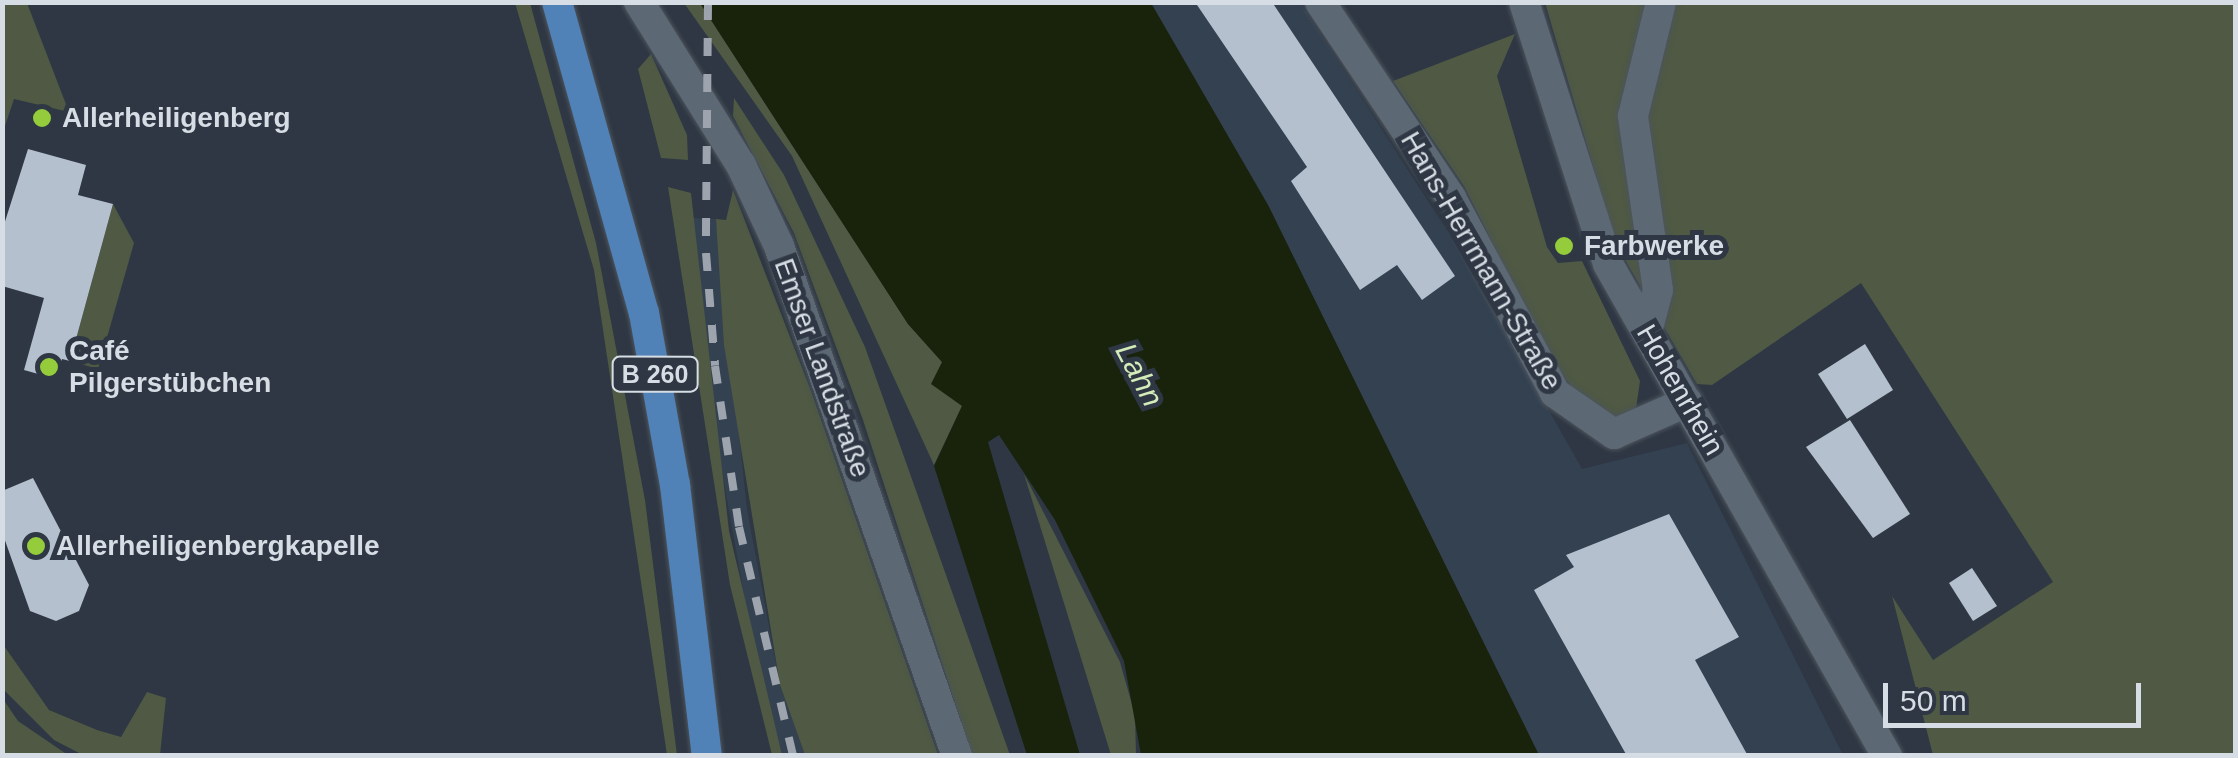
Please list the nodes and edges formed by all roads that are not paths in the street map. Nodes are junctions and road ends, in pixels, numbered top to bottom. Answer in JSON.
{"nodes":[{"id":1,"x":557,"y":2,"type":"edge"},
{"id":2,"x":639,"y":2,"type":"edge"},
{"id":3,"x":1320,"y":2,"type":"edge"},
{"id":4,"x":1524,"y":2,"type":"edge"},
{"id":5,"x":1661,"y":2,"type":"edge"},
{"id":6,"x":1647,"y":332,"type":"junction"},
{"id":7,"x":1686,"y":402,"type":"junction"},
{"id":8,"x":707,"y":755,"type":"edge"},
{"id":9,"x":957,"y":756,"type":"edge"},
{"id":10,"x":1887,"y":756,"type":"edge"}],
"edges":[{"from":1,"to":8,"type":"main road","number":"B 260"},
{"from":2,"to":9,"type":"street","name":"Emser Landstraße"},
{"from":3,"to":7,"type":"street","name":"Hans-Herrmann-Straße"},
{"from":4,"to":6,"type":"street","name":"Hohenrhein"},
{"from":5,"to":6,"type":"street"},
{"from":6,"to":7,"type":"street","name":"Hohenrhein"},
{"from":7,"to":10,"type":"street","name":"Hohenrhein"}]}
